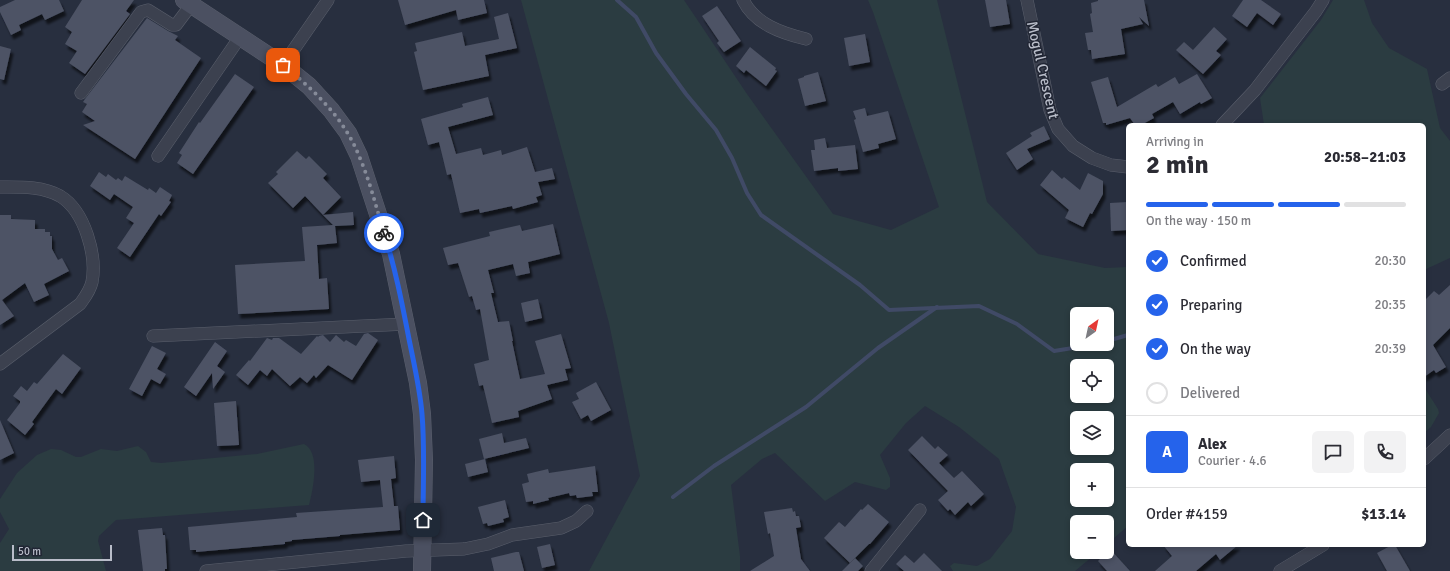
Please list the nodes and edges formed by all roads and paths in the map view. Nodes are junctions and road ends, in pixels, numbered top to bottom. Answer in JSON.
{"nodes":[{"id":1,"x":328,"y":0,"type":"edge"},
{"id":2,"x":743,"y":0,"type":"edge"},
{"id":3,"x":1027,"y":0,"type":"edge"},
{"id":4,"x":1323,"y":0,"type":"edge"},
{"id":5,"x":187,"y":2,"type":"edge"},
{"id":6,"x":240,"y":36,"type":"junction"},
{"id":7,"x":806,"y":39,"type":"dead end"},
{"id":8,"x":283,"y":65,"type":"junction"},
{"id":9,"x":81,"y":93,"type":"dead end"},
{"id":10,"x":1224,"y":123,"type":"edge"},
{"id":11,"x":158,"y":156,"type":"dead end"},
{"id":12,"x":1126,"y":166,"type":"edge"},
{"id":13,"x":0,"y":187,"type":"edge"},
{"id":14,"x":406,"y":324,"type":"junction"},
{"id":15,"x":153,"y":336,"type":"dead end"},
{"id":16,"x":0,"y":364,"type":"edge"},
{"id":17,"x":1450,"y":435,"type":"edge"},
{"id":18,"x":1426,"y":457,"type":"edge"},
{"id":19,"x":920,"y":510,"type":"dead end"},
{"id":20,"x":587,"y":512,"type":"dead end"},
{"id":21,"x":1320,"y":547,"type":"edge"},
{"id":22,"x":422,"y":550,"type":"junction"},
{"id":23,"x":206,"y":571,"type":"edge"},
{"id":24,"x":422,"y":571,"type":"edge"},
{"id":25,"x":871,"y":571,"type":"edge"},
{"id":26,"x":1280,"y":571,"type":"edge"}],
"edges":[{"from":1,"to":8,"type":"street"},
{"from":2,"to":7,"type":"street"},
{"from":3,"to":12,"type":"street","name":"Mogul Crescent"},
{"from":4,"to":10,"type":"street"},
{"from":5,"to":6,"type":"street"},
{"from":5,"to":9,"type":"street"},
{"from":6,"to":8,"type":"street"},
{"from":6,"to":11,"type":"street"},
{"from":8,"to":14,"type":"street"},
{"from":13,"to":16,"type":"street"},
{"from":14,"to":15,"type":"street"},
{"from":14,"to":22,"type":"street"},
{"from":17,"to":18,"type":"street"},
{"from":19,"to":25,"type":"street"},
{"from":20,"to":22,"type":"street"},
{"from":21,"to":26,"type":"street"},
{"from":22,"to":23,"type":"street"},
{"from":22,"to":24,"type":"street"}]}
